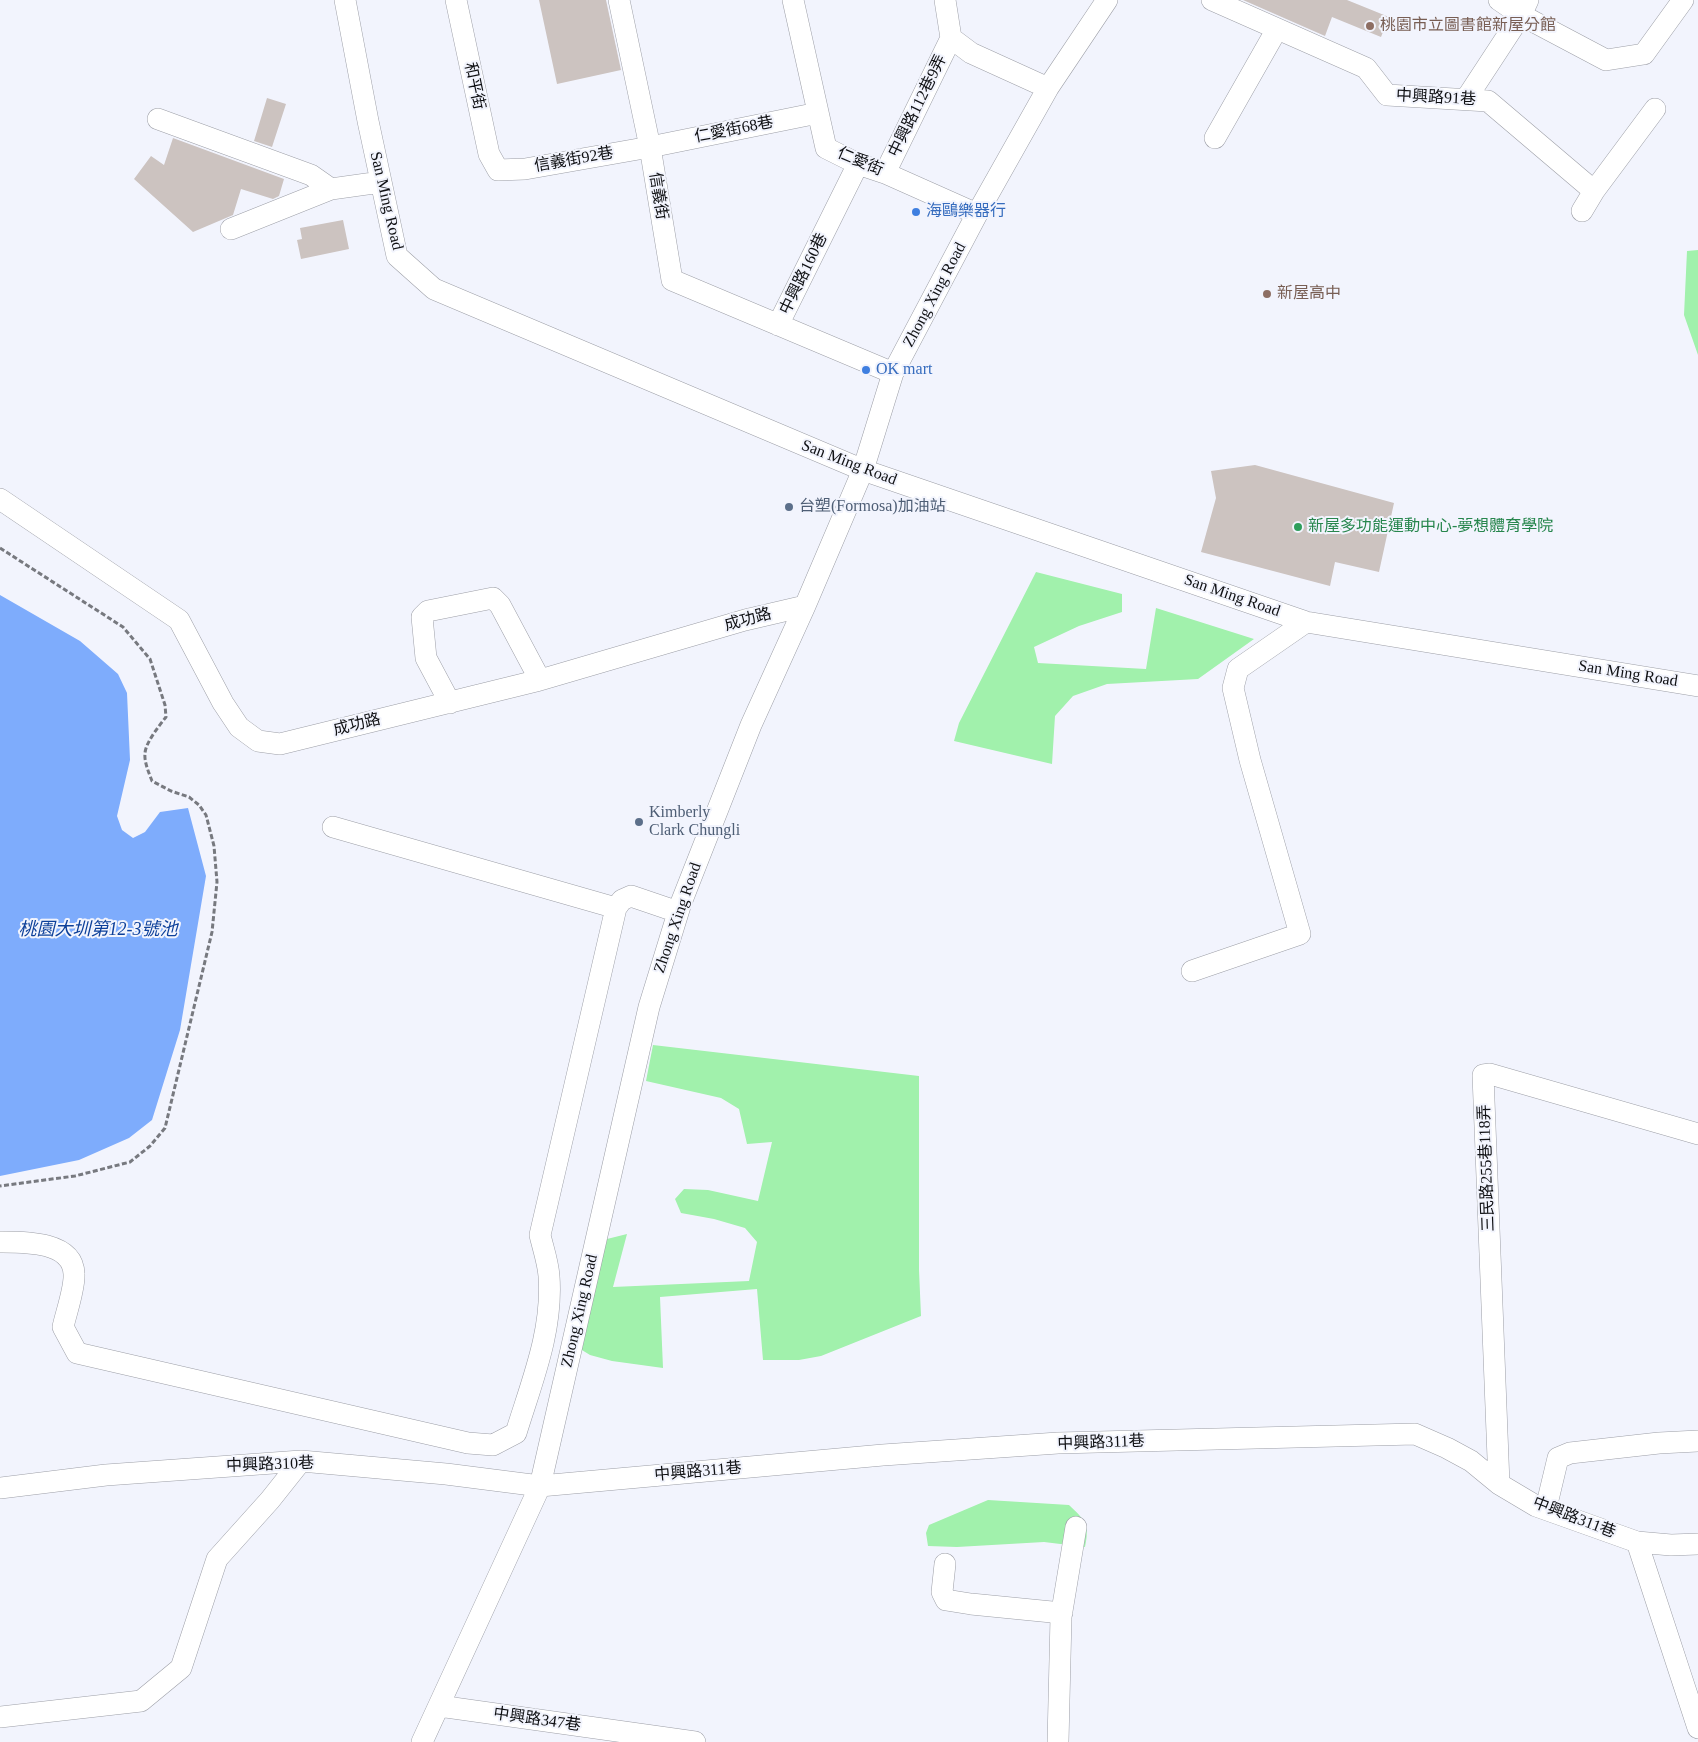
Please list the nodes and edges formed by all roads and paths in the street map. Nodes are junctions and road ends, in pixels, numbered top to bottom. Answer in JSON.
{"nodes":[{"id":1,"x":345,"y":0,"type":"edge"},
{"id":2,"x":456,"y":0,"type":"edge"},
{"id":3,"x":619,"y":0,"type":"edge"},
{"id":4,"x":793,"y":0,"type":"edge"},
{"id":5,"x":945,"y":0,"type":"edge"},
{"id":6,"x":1107,"y":0,"type":"edge"},
{"id":7,"x":1212,"y":0,"type":"edge"},
{"id":8,"x":1499,"y":0,"type":"edge"},
{"id":9,"x":1683,"y":0,"type":"edge"},
{"id":10,"x":1524,"y":7,"type":"edge"},
{"id":11,"x":1277,"y":29,"type":"junction"},
{"id":12,"x":951,"y":38,"type":"junction"},
{"id":13,"x":1048,"y":88,"type":"junction"},
{"id":14,"x":1466,"y":99,"type":"junction"},
{"id":15,"x":1655,"y":109,"type":"dead end"},
{"id":16,"x":818,"y":113,"type":"junction"},
{"id":17,"x":158,"y":119,"type":"dead end"},
{"id":18,"x":1215,"y":138,"type":"dead end"},
{"id":19,"x":650,"y":147,"type":"junction"},
{"id":20,"x":858,"y":164,"type":"junction"},
{"id":21,"x":498,"y":170,"type":"joint"},
{"id":22,"x":885,"y":173,"type":"junction"},
{"id":23,"x":381,"y":182,"type":"junction"},
{"id":24,"x":331,"y":189,"type":"junction"},
{"id":25,"x":1594,"y":191,"type":"junction"},
{"id":26,"x":1582,"y":211,"type":"dead end"},
{"id":27,"x":977,"y":214,"type":"junction"},
{"id":28,"x":231,"y":229,"type":"dead end"},
{"id":29,"x":778,"y":325,"type":"junction"},
{"id":30,"x":893,"y":373,"type":"junction"},
{"id":31,"x":863,"y":470,"type":"junction"},
{"id":32,"x":0,"y":499,"type":"edge"},
{"id":33,"x":0,"y":548,"type":"edge"},
{"id":34,"x":805,"y":606,"type":"junction"},
{"id":35,"x":1306,"y":622,"type":"junction"},
{"id":36,"x":540,"y":680,"type":"junction"},
{"id":37,"x":1698,"y":686,"type":"edge"},
{"id":38,"x":450,"y":703,"type":"junction"},
{"id":39,"x":333,"y":827,"type":"dead end"},
{"id":40,"x":616,"y":908,"type":"junction"},
{"id":41,"x":678,"y":912,"type":"junction"},
{"id":42,"x":1192,"y":972,"type":"dead end"},
{"id":43,"x":1698,"y":1134,"type":"edge"},
{"id":44,"x":0,"y":1186,"type":"edge"},
{"id":45,"x":0,"y":1242,"type":"edge"},
{"id":46,"x":1698,"y":1441,"type":"edge"},
{"id":47,"x":301,"y":1461,"type":"junction"},
{"id":48,"x":1498,"y":1484,"type":"junction"},
{"id":49,"x":540,"y":1486,"type":"junction"},
{"id":50,"x":0,"y":1488,"type":"edge"},
{"id":51,"x":1546,"y":1508,"type":"junction"},
{"id":52,"x":1076,"y":1527,"type":"dead end"},
{"id":53,"x":1637,"y":1542,"type":"junction"},
{"id":54,"x":1698,"y":1544,"type":"edge"},
{"id":55,"x":945,"y":1564,"type":"dead end"},
{"id":56,"x":1062,"y":1613,"type":"junction"},
{"id":57,"x":1689,"y":1672,"type":"edge"},
{"id":58,"x":439,"y":1706,"type":"junction"},
{"id":59,"x":0,"y":1717,"type":"edge"},
{"id":60,"x":1698,"y":1728,"type":"edge"},
{"id":61,"x":422,"y":1742,"type":"edge"},
{"id":62,"x":695,"y":1742,"type":"edge"},
{"id":63,"x":1058,"y":1742,"type":"edge"}],
"edges":[{"from":1,"to":23,"type":"street","name":"San Ming Road"},
{"from":2,"to":21,"type":"street","name":"和平街"},
{"from":3,"to":19,"type":"street","name":"信義街"},
{"from":4,"to":16,"type":"street","name":"仁愛街"},
{"from":5,"to":12,"type":"street"},
{"from":6,"to":13,"type":"street","name":"Zhong Xing Road"},
{"from":7,"to":11,"type":"street","name":"中興路91巷"},
{"from":8,"to":10,"type":"street"},
{"from":9,"to":10,"type":"street"},
{"from":10,"to":14,"type":"street"},
{"from":11,"to":14,"type":"street","name":"中興路91巷"},
{"from":11,"to":18,"type":"street"},
{"from":12,"to":13,"type":"street"},
{"from":12,"to":22,"type":"street","name":"中興路112巷9弄"},
{"from":13,"to":27,"type":"street","name":"Zhong Xing Road"},
{"from":14,"to":25,"type":"street","name":"中興路91巷"},
{"from":15,"to":25,"type":"street"},
{"from":16,"to":19,"type":"street","name":"仁愛街68巷"},
{"from":16,"to":20,"type":"street","name":"仁愛街"},
{"from":17,"to":24,"type":"street"},
{"from":19,"to":21,"type":"street","name":"信義街92巷"},
{"from":19,"to":29,"type":"street","name":"信義街"},
{"from":20,"to":22,"type":"street","name":"仁愛街"},
{"from":20,"to":29,"type":"street","name":"中興路160巷"},
{"from":22,"to":27,"type":"street","name":"仁愛街"},
{"from":23,"to":24,"type":"street"},
{"from":23,"to":31,"type":"street","name":"San Ming Road"},
{"from":24,"to":28,"type":"street"},
{"from":25,"to":26,"type":"street"},
{"from":27,"to":30,"type":"street","name":"Zhong Xing Road"},
{"from":29,"to":30,"type":"street","name":"中興路160巷"},
{"from":30,"to":31,"type":"street","name":"Zhong Xing Road"},
{"from":31,"to":34,"type":"street","name":"Zhong Xing Road"},
{"from":31,"to":35,"type":"street","name":"San Ming Road"},
{"from":32,"to":38,"type":"street","name":"成功路"},
{"from":33,"to":44,"type":"path"},
{"from":34,"to":36,"type":"street","name":"成功路"},
{"from":34,"to":41,"type":"street","name":"Zhong Xing Road"},
{"from":35,"to":37,"type":"street","name":"San Ming Road"},
{"from":35,"to":42,"type":"street"},
{"from":36,"to":38,"type":"street","name":"成功路"},
{"from":36,"to":38,"type":"street"},
{"from":39,"to":40,"type":"street"},
{"from":40,"to":41,"type":"street"},
{"from":40,"to":45,"type":"street"},
{"from":41,"to":49,"type":"street","name":"Zhong Xing Road"},
{"from":43,"to":48,"type":"street","name":"三民路255巷118弄"},
{"from":46,"to":51,"type":"street"},
{"from":47,"to":49,"type":"street","name":"中興路310巷"},
{"from":47,"to":50,"type":"street","name":"中興路310巷"},
{"from":47,"to":59,"type":"street"},
{"from":48,"to":49,"type":"street","name":"中興路311巷"},
{"from":48,"to":51,"type":"street","name":"中興路311巷"},
{"from":49,"to":58,"type":"street","name":"Zhong Xing Road"},
{"from":51,"to":53,"type":"street","name":"中興路311巷"},
{"from":52,"to":56,"type":"street"},
{"from":53,"to":54,"type":"street","name":"中興路311巷"},
{"from":53,"to":57,"type":"street"},
{"from":55,"to":56,"type":"street"},
{"from":56,"to":63,"type":"street"},
{"from":57,"to":60,"type":"street"},
{"from":58,"to":61,"type":"street","name":"Zhong Xing Road"},
{"from":58,"to":62,"type":"street","name":"中興路347巷"}]}
